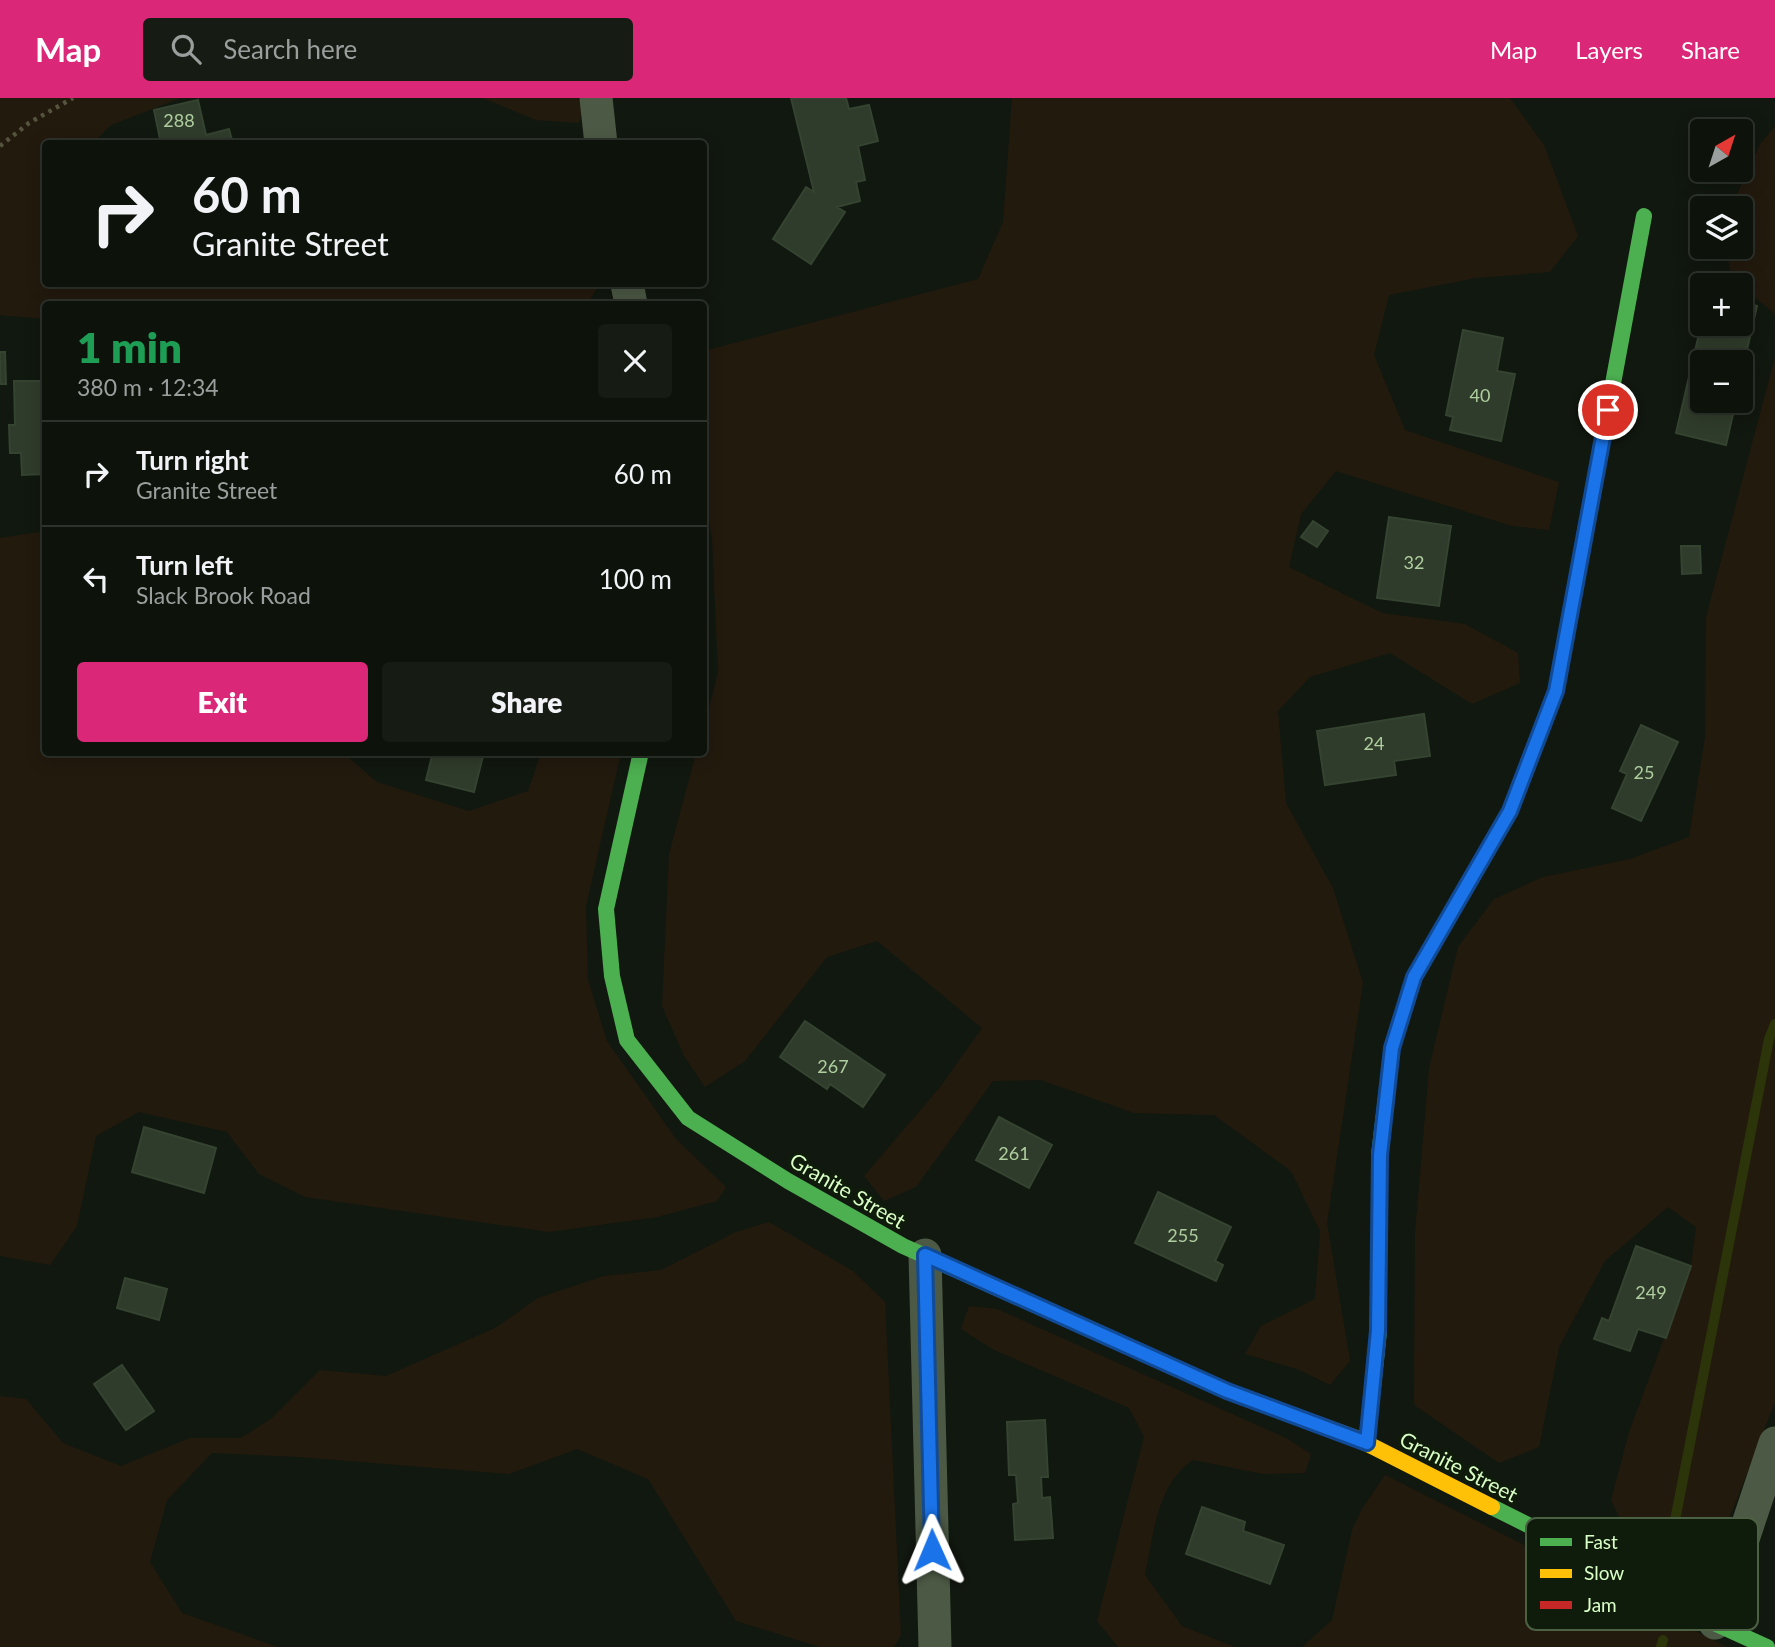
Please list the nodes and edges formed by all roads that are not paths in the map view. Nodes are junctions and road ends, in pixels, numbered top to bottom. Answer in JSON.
{"nodes":[{"id":1,"x":596,"y":98,"type":"edge"},
{"id":2,"x":601,"y":140,"type":"edge"},
{"id":3,"x":1644,"y":216,"type":"dead end"},
{"id":4,"x":641,"y":756,"type":"edge"},
{"id":5,"x":925,"y":1255,"type":"junction"},
{"id":6,"x":1367,"y":1443,"type":"junction"},
{"id":7,"x":1775,"y":1443,"type":"edge"},
{"id":8,"x":1750,"y":1518,"type":"edge"},
{"id":9,"x":1526,"y":1524,"type":"edge"},
{"id":10,"x":1730,"y":1630,"type":"edge"},
{"id":11,"x":935,"y":1647,"type":"edge"},
{"id":12,"x":1767,"y":1647,"type":"edge"}],
"edges":[{"from":1,"to":2,"type":"street"},
{"from":3,"to":6,"type":"street"},
{"from":4,"to":5,"type":"street","name":"Granite Street"},
{"from":5,"to":6,"type":"street","name":"Granite Street"},
{"from":5,"to":11,"type":"street"},
{"from":6,"to":9,"type":"street","name":"Granite Street"},
{"from":7,"to":8,"type":"street"},
{"from":10,"to":12,"type":"street","name":"Granite Street"}]}
